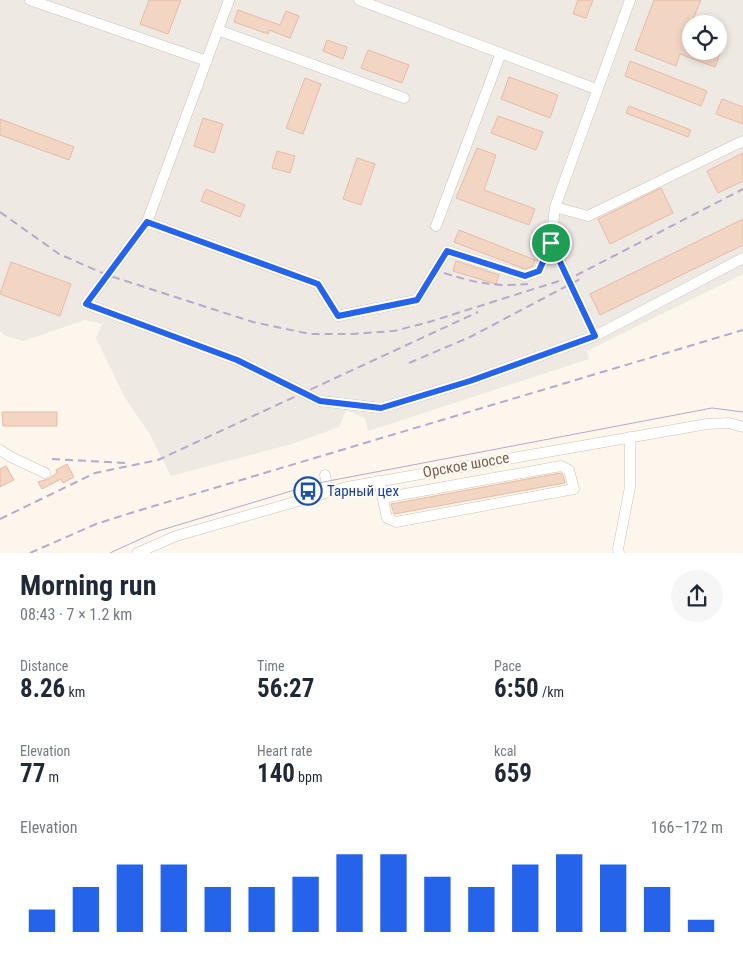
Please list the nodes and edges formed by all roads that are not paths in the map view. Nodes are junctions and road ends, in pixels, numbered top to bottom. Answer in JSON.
{"nodes":[{"id":1,"x":30,"y":0,"type":"edge"},
{"id":2,"x":229,"y":0,"type":"edge"},
{"id":3,"x":359,"y":0,"type":"edge"},
{"id":4,"x":630,"y":0,"type":"edge"},
{"id":5,"x":218,"y":30,"type":"junction"},
{"id":6,"x":501,"y":54,"type":"junction"},
{"id":7,"x":207,"y":61,"type":"junction"},
{"id":8,"x":596,"y":89,"type":"junction"},
{"id":9,"x":404,"y":98,"type":"dead end"},
{"id":10,"x":743,"y":141,"type":"edge"},
{"id":11,"x":555,"y":207,"type":"junction"},
{"id":12,"x":147,"y":222,"type":"junction"},
{"id":13,"x":436,"y":226,"type":"dead end"},
{"id":14,"x":551,"y":243,"type":"junction"},
{"id":15,"x":743,"y":258,"type":"edge"},
{"id":16,"x":595,"y":336,"type":"junction"},
{"id":17,"x":743,"y":427,"type":"edge"},
{"id":18,"x":630,"y":437,"type":"junction"},
{"id":19,"x":0,"y":450,"type":"edge"},
{"id":20,"x":45,"y":473,"type":"dead end"},
{"id":21,"x":324,"y":475,"type":"dead end"},
{"id":22,"x":379,"y":481,"type":"junction"},
{"id":23,"x":328,"y":492,"type":"junction"},
{"id":24,"x":383,"y":498,"type":"junction"},
{"id":25,"x":137,"y":553,"type":"edge"},
{"id":26,"x":619,"y":553,"type":"edge"}],
"edges":[{"from":1,"to":7,"type":"street"},
{"from":2,"to":5,"type":"street"},
{"from":3,"to":6,"type":"street"},
{"from":4,"to":8,"type":"street"},
{"from":5,"to":7,"type":"street"},
{"from":5,"to":9,"type":"street"},
{"from":6,"to":8,"type":"street"},
{"from":6,"to":13,"type":"street"},
{"from":7,"to":12,"type":"street"},
{"from":8,"to":11,"type":"street"},
{"from":10,"to":11,"type":"street"},
{"from":11,"to":14,"type":"street"},
{"from":12,"to":14,"type":"street"},
{"from":12,"to":16,"type":"street"},
{"from":14,"to":16,"type":"street"},
{"from":15,"to":16,"type":"street"},
{"from":17,"to":18,"type":"street","name":"Орское шоссе"},
{"from":18,"to":22,"type":"street","name":"Орское шоссе"},
{"from":18,"to":26,"type":"street"},
{"from":19,"to":20,"type":"street"},
{"from":21,"to":23,"type":"street"},
{"from":22,"to":23,"type":"street","name":"Орское шоссе"},
{"from":22,"to":24,"type":"street"},
{"from":23,"to":25,"type":"street","name":"Орское шоссе"},
{"from":24,"to":24,"type":"street"}]}
